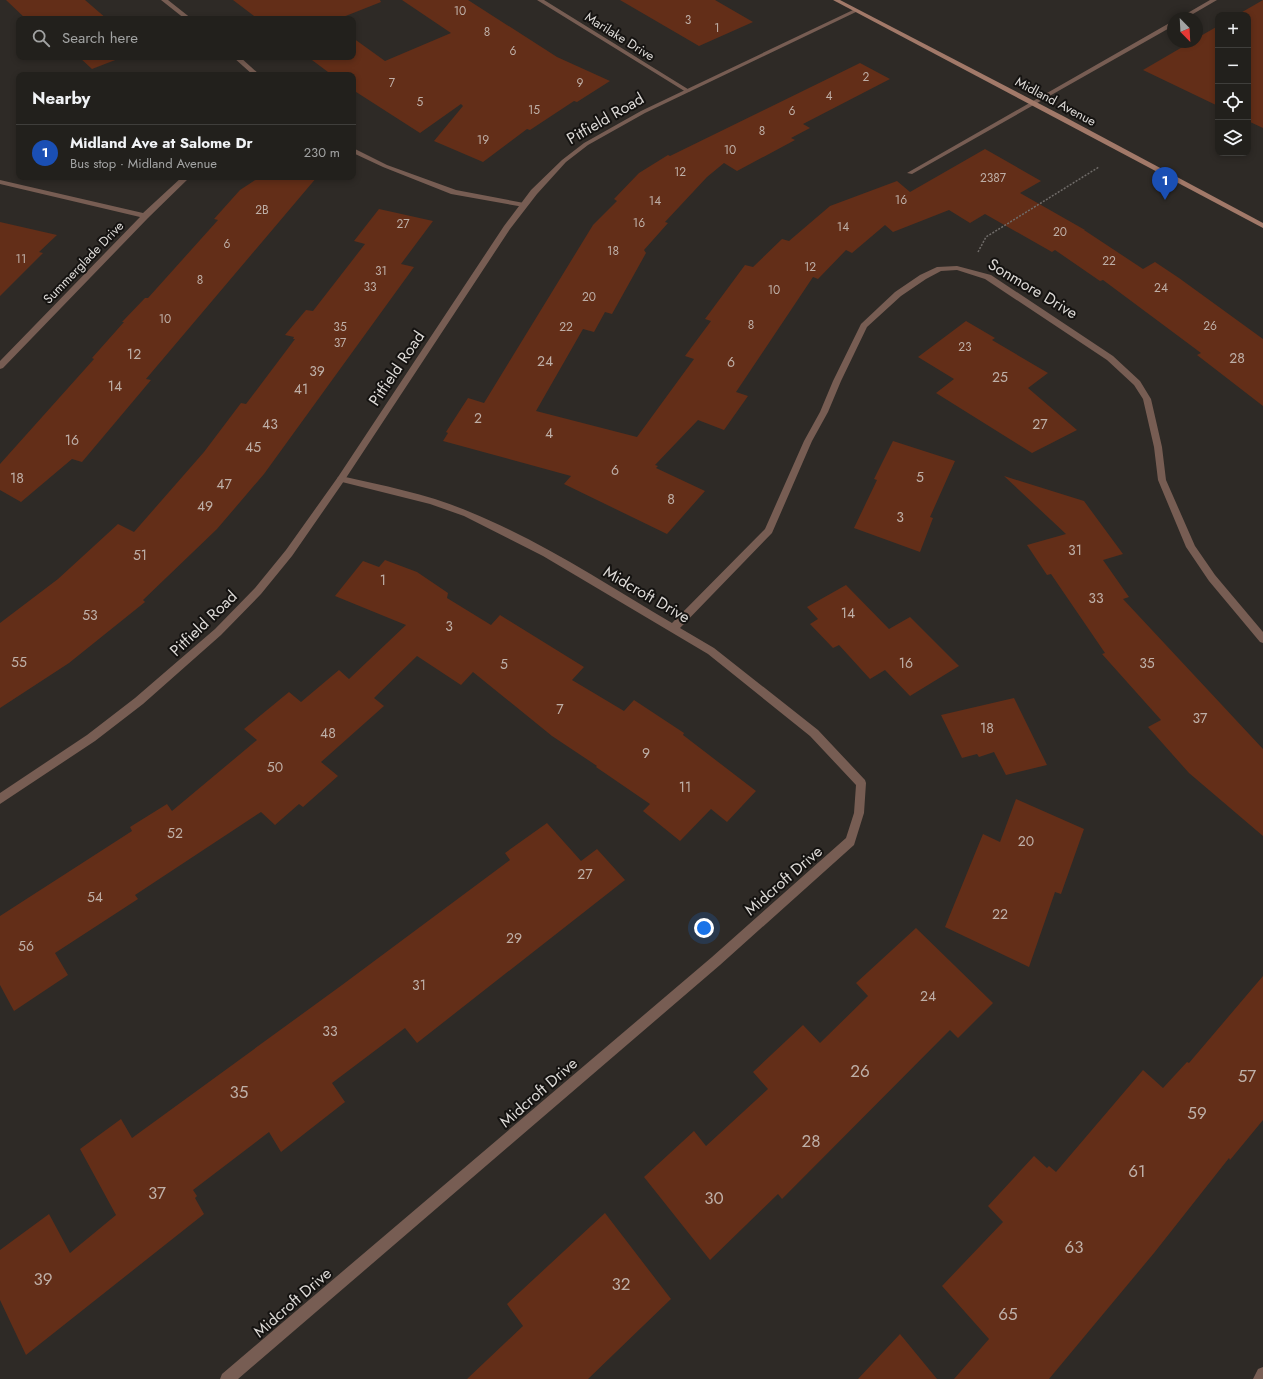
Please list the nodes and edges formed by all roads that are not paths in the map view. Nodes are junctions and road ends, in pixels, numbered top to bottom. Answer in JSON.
{"nodes":[{"id":1,"x":164,"y":0,"type":"edge"},
{"id":2,"x":540,"y":0,"type":"edge"},
{"id":3,"x":836,"y":0,"type":"edge"},
{"id":4,"x":1214,"y":0,"type":"edge"},
{"id":5,"x":855,"y":11,"type":"junction"},
{"id":6,"x":1193,"y":12,"type":"edge"},
{"id":7,"x":185,"y":16,"type":"edge"},
{"id":8,"x":1167,"y":26,"type":"edge"},
{"id":9,"x":240,"y":60,"type":"edge"},
{"id":10,"x":254,"y":72,"type":"edge"},
{"id":11,"x":688,"y":91,"type":"junction"},
{"id":12,"x":1033,"y":102,"type":"junction"},
{"id":13,"x":356,"y":152,"type":"edge"},
{"id":14,"x":910,"y":173,"type":"dead end"},
{"id":15,"x":183,"y":180,"type":"edge"},
{"id":16,"x":0,"y":182,"type":"edge"},
{"id":17,"x":524,"y":205,"type":"junction"},
{"id":18,"x":145,"y":216,"type":"junction"},
{"id":19,"x":1263,"y":226,"type":"edge"},
{"id":20,"x":0,"y":366,"type":"edge"},
{"id":21,"x":341,"y":479,"type":"junction"},
{"id":22,"x":674,"y":628,"type":"junction"},
{"id":23,"x":1263,"y":639,"type":"edge"},
{"id":24,"x":0,"y":799,"type":"edge"},
{"id":25,"x":1263,"y":1374,"type":"edge"},
{"id":26,"x":227,"y":1379,"type":"edge"},
{"id":27,"x":1260,"y":1379,"type":"edge"}],
"edges":[{"from":1,"to":7,"type":"street"},
{"from":2,"to":11,"type":"street","name":"Marilake Drive"},
{"from":3,"to":5,"type":"main road","name":"Midland Avenue"},
{"from":4,"to":6,"type":"street"},
{"from":5,"to":11,"type":"street","name":"Pitfield Road"},
{"from":5,"to":12,"type":"main road","name":"Midland Avenue"},
{"from":8,"to":12,"type":"street"},
{"from":9,"to":10,"type":"street"},
{"from":11,"to":17,"type":"street","name":"Pitfield Road"},
{"from":12,"to":14,"type":"street"},
{"from":12,"to":19,"type":"main road","name":"Midland Avenue"},
{"from":13,"to":17,"type":"street"},
{"from":15,"to":18,"type":"street","name":"Summerglade Drive"},
{"from":16,"to":18,"type":"street"},
{"from":17,"to":21,"type":"street","name":"Pitfield Road"},
{"from":18,"to":20,"type":"street","name":"Summerglade Drive"},
{"from":21,"to":22,"type":"street","name":"Midcroft Drive"},
{"from":21,"to":24,"type":"street","name":"Pitfield Road"},
{"from":22,"to":23,"type":"street","name":"Sonmore Drive"},
{"from":22,"to":26,"type":"street","name":"Midcroft Drive"},
{"from":25,"to":27,"type":"street"}]}
